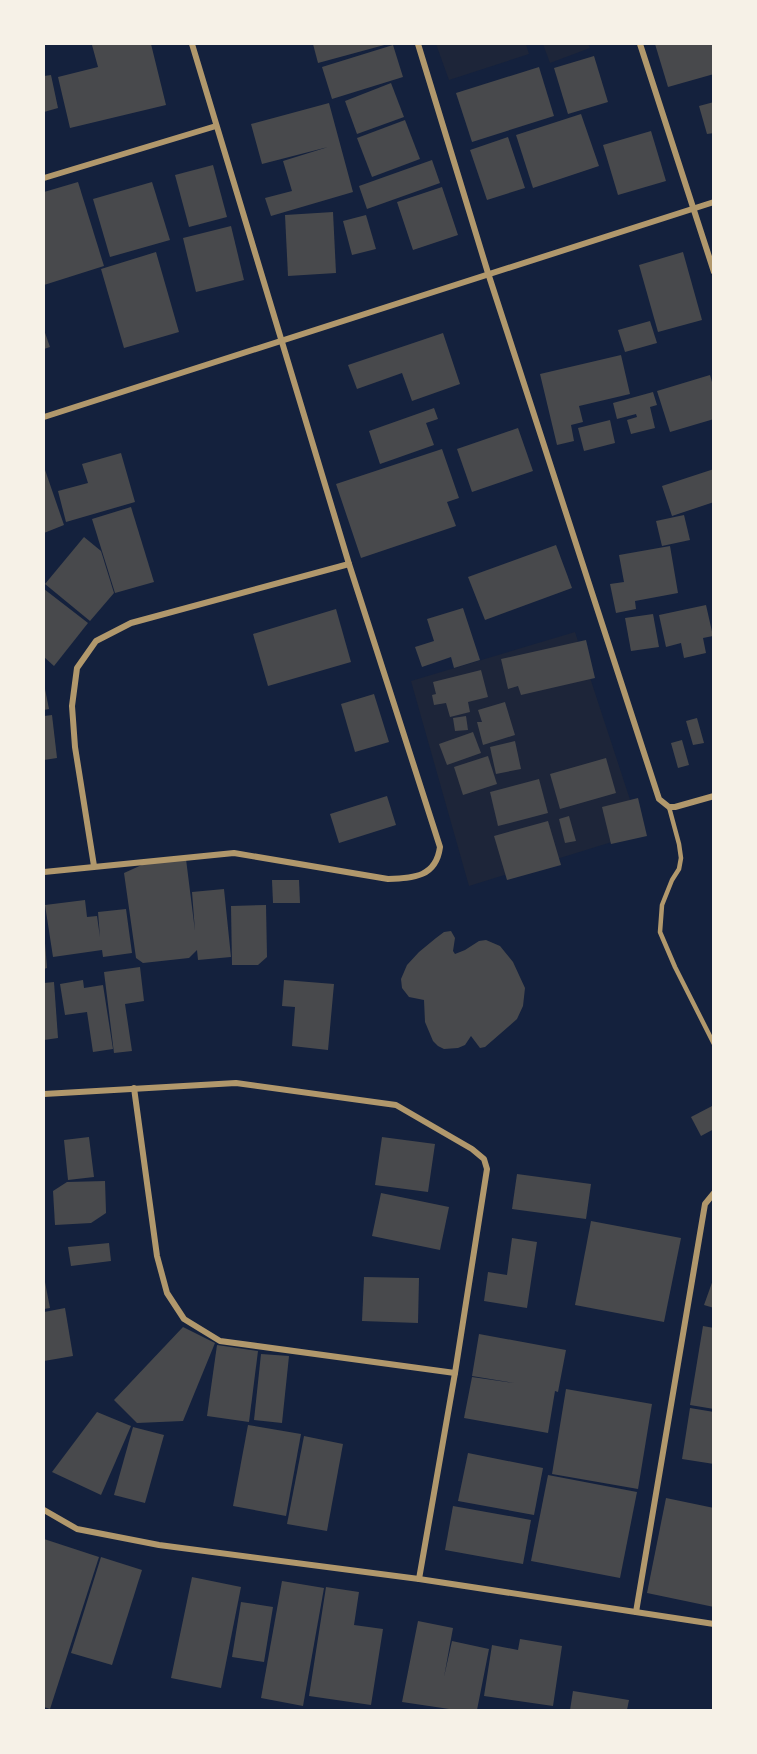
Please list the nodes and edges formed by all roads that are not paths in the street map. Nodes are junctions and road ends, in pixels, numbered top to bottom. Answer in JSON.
{"nodes":[{"id":1,"x":192,"y":44,"type":"edge"},
{"id":2,"x":418,"y":44,"type":"edge"},
{"id":3,"x":640,"y":44,"type":"edge"},
{"id":4,"x":216,"y":126,"type":"junction"},
{"id":5,"x":44,"y":178,"type":"edge"},
{"id":6,"x":714,"y":202,"type":"edge"},
{"id":7,"x":694,"y":208,"type":"junction"},
{"id":8,"x":714,"y":272,"type":"edge"},
{"id":9,"x":488,"y":273,"type":"junction"},
{"id":10,"x":281,"y":342,"type":"junction"},
{"id":11,"x":44,"y":417,"type":"edge"},
{"id":12,"x":349,"y":564,"type":"junction"},
{"id":13,"x":714,"y":796,"type":"edge"},
{"id":14,"x":669,"y":807,"type":"junction"},
{"id":15,"x":94,"y":866,"type":"junction"},
{"id":16,"x":44,"y":872,"type":"edge"},
{"id":17,"x":714,"y":1044,"type":"edge"},
{"id":18,"x":134,"y":1088,"type":"junction"},
{"id":19,"x":44,"y":1094,"type":"edge"},
{"id":20,"x":714,"y":1193,"type":"edge"},
{"id":21,"x":455,"y":1373,"type":"junction"},
{"id":22,"x":44,"y":1510,"type":"edge"},
{"id":23,"x":419,"y":1579,"type":"junction"},
{"id":24,"x":636,"y":1612,"type":"junction"},
{"id":25,"x":714,"y":1624,"type":"edge"}],
"edges":[{"from":1,"to":4,"type":"street"},
{"from":2,"to":9,"type":"street"},
{"from":3,"to":7,"type":"street"},
{"from":4,"to":5,"type":"street"},
{"from":4,"to":10,"type":"street"},
{"from":6,"to":7,"type":"street"},
{"from":7,"to":8,"type":"street"},
{"from":7,"to":9,"type":"street"},
{"from":9,"to":10,"type":"street"},
{"from":9,"to":14,"type":"street"},
{"from":10,"to":11,"type":"street"},
{"from":10,"to":12,"type":"street"},
{"from":12,"to":15,"type":"street"},
{"from":12,"to":15,"type":"street"},
{"from":13,"to":14,"type":"street"},
{"from":14,"to":17,"type":"lane"},
{"from":15,"to":16,"type":"street"},
{"from":18,"to":19,"type":"street"},
{"from":18,"to":21,"type":"street"},
{"from":18,"to":21,"type":"street"},
{"from":20,"to":24,"type":"street"},
{"from":21,"to":23,"type":"street"},
{"from":22,"to":23,"type":"street"},
{"from":23,"to":24,"type":"street"},
{"from":24,"to":25,"type":"street"}]}
